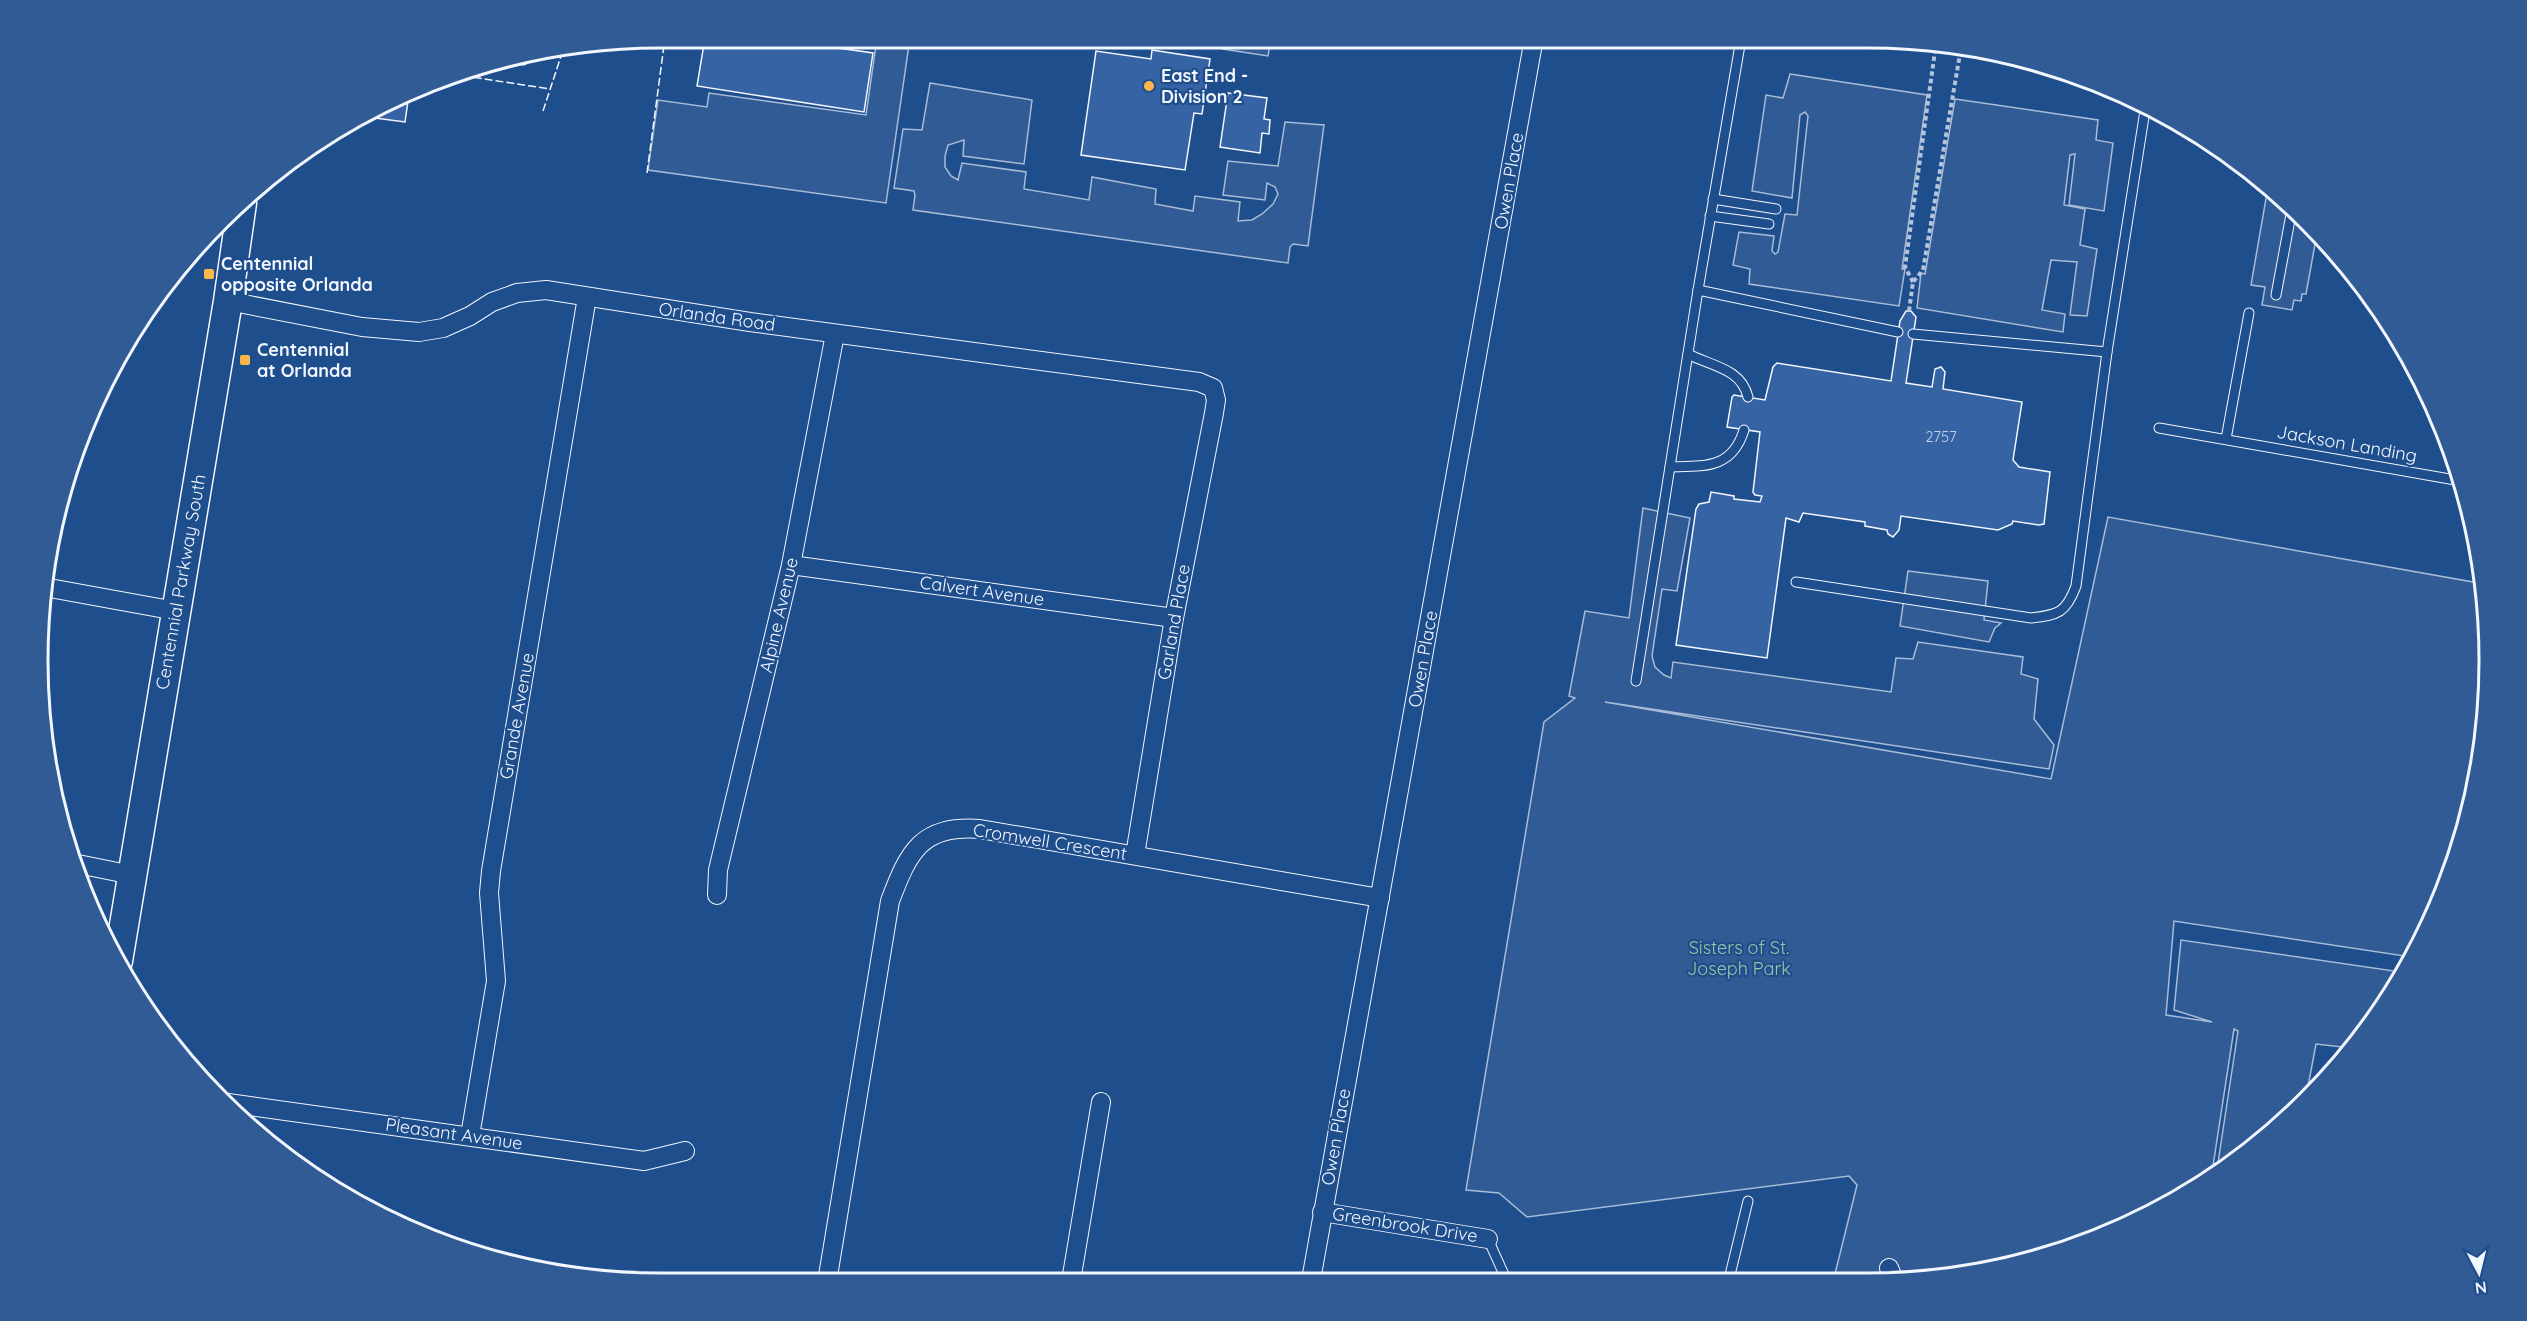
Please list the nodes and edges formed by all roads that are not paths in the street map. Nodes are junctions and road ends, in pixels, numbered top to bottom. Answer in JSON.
{"nodes":[{"id":1,"x":1532,"y":48,"type":"edge"},
{"id":2,"x":1740,"y":48,"type":"edge"},
{"id":3,"x":2144,"y":115,"type":"edge"},
{"id":4,"x":1713,"y":199,"type":"junction"},
{"id":5,"x":1776,"y":209,"type":"dead end"},
{"id":6,"x":240,"y":215,"type":"edge"},
{"id":7,"x":1710,"y":216,"type":"junction"},
{"id":8,"x":2290,"y":218,"type":"edge"},
{"id":9,"x":1769,"y":224,"type":"dead end"},
{"id":10,"x":1698,"y":290,"type":"junction"},
{"id":11,"x":2276,"y":295,"type":"dead end"},
{"id":12,"x":587,"y":297,"type":"junction"},
{"id":13,"x":228,"y":301,"type":"junction"},
{"id":14,"x":2249,"y":313,"type":"dead end"},
{"id":15,"x":1899,"y":332,"type":"dead end"},
{"id":16,"x":835,"y":333,"type":"junction"},
{"id":17,"x":1913,"y":334,"type":"dead end"},
{"id":18,"x":2107,"y":352,"type":"junction"},
{"id":19,"x":1688,"y":354,"type":"junction"},
{"id":20,"x":1213,"y":388,"type":"joint"},
{"id":21,"x":1748,"y":397,"type":"dead end"},
{"id":22,"x":2159,"y":428,"type":"dead end"},
{"id":23,"x":1744,"y":430,"type":"dead end"},
{"id":24,"x":2226,"y":439,"type":"junction"},
{"id":25,"x":1670,"y":467,"type":"junction"},
{"id":26,"x":2451,"y":479,"type":"edge"},
{"id":27,"x":791,"y":565,"type":"junction"},
{"id":28,"x":1796,"y":582,"type":"dead end"},
{"id":29,"x":52,"y":588,"type":"edge"},
{"id":30,"x":176,"y":611,"type":"junction"},
{"id":31,"x":1174,"y":618,"type":"junction"},
{"id":32,"x":1636,"y":681,"type":"dead end"},
{"id":33,"x":1134,"y":855,"type":"junction"},
{"id":34,"x":84,"y":865,"type":"edge"},
{"id":35,"x":132,"y":875,"type":"junction"},
{"id":36,"x":717,"y":895,"type":"dead end"},
{"id":37,"x":1380,"y":898,"type":"junction"},
{"id":38,"x":120,"y":948,"type":"edge"},
{"id":39,"x":1101,"y":1102,"type":"dead end"},
{"id":40,"x":239,"y":1104,"type":"edge"},
{"id":41,"x":470,"y":1136,"type":"junction"},
{"id":42,"x":685,"y":1151,"type":"dead end"},
{"id":43,"x":1748,"y":1201,"type":"dead end"},
{"id":44,"x":1322,"y":1212,"type":"junction"},
{"id":45,"x":1488,"y":1239,"type":"joint"},
{"id":46,"x":828,"y":1273,"type":"edge"},
{"id":47,"x":1072,"y":1273,"type":"edge"},
{"id":48,"x":1312,"y":1273,"type":"edge"},
{"id":49,"x":1503,"y":1273,"type":"edge"},
{"id":50,"x":1730,"y":1273,"type":"edge"}],
"edges":[{"from":1,"to":37,"type":"street","name":"Owen Place"},
{"from":2,"to":4,"type":"lane"},
{"from":3,"to":18,"type":"lane"},
{"from":4,"to":5,"type":"lane"},
{"from":4,"to":7,"type":"lane"},
{"from":6,"to":13,"type":"main road","name":"Centennial Parkway South"},
{"from":7,"to":9,"type":"lane"},
{"from":7,"to":10,"type":"lane"},
{"from":8,"to":11,"type":"lane"},
{"from":10,"to":15,"type":"lane"},
{"from":10,"to":19,"type":"lane"},
{"from":12,"to":13,"type":"street","name":"Orlanda Road"},
{"from":12,"to":16,"type":"street","name":"Orlanda Road"},
{"from":12,"to":41,"type":"street","name":"Grande Avenue"},
{"from":13,"to":30,"type":"main road","name":"Centennial Parkway South"},
{"from":14,"to":24,"type":"lane"},
{"from":16,"to":20,"type":"street","name":"Orlanda Road"},
{"from":16,"to":27,"type":"street","name":"Alpine Avenue"},
{"from":17,"to":18,"type":"lane"},
{"from":18,"to":28,"type":"lane"},
{"from":19,"to":21,"type":"lane"},
{"from":19,"to":25,"type":"lane"},
{"from":20,"to":31,"type":"street","name":"Garland Place"},
{"from":22,"to":24,"type":"lane","name":"Jackson Landing"},
{"from":23,"to":25,"type":"lane"},
{"from":24,"to":26,"type":"lane","name":"Jackson Landing"},
{"from":25,"to":32,"type":"lane"},
{"from":27,"to":31,"type":"street","name":"Calvert Avenue"},
{"from":27,"to":36,"type":"street","name":"Alpine Avenue"},
{"from":29,"to":30,"type":"street"},
{"from":30,"to":35,"type":"main road","name":"Centennial Parkway South"},
{"from":31,"to":33,"type":"street","name":"Garland Place"},
{"from":33,"to":37,"type":"street","name":"Cromwell Crescent"},
{"from":33,"to":46,"type":"street","name":"Cromwell Crescent"},
{"from":34,"to":35,"type":"street"},
{"from":35,"to":38,"type":"main road","name":"Centennial Parkway South"},
{"from":37,"to":44,"type":"street","name":"Owen Place"},
{"from":39,"to":47,"type":"street"},
{"from":40,"to":41,"type":"street","name":"Pleasant Avenue"},
{"from":41,"to":42,"type":"street","name":"Pleasant Avenue"},
{"from":43,"to":50,"type":"lane"},
{"from":44,"to":45,"type":"street","name":"Greenbrook Drive"},
{"from":44,"to":48,"type":"street","name":"Owen Place"},
{"from":45,"to":49,"type":"lane"}]}
